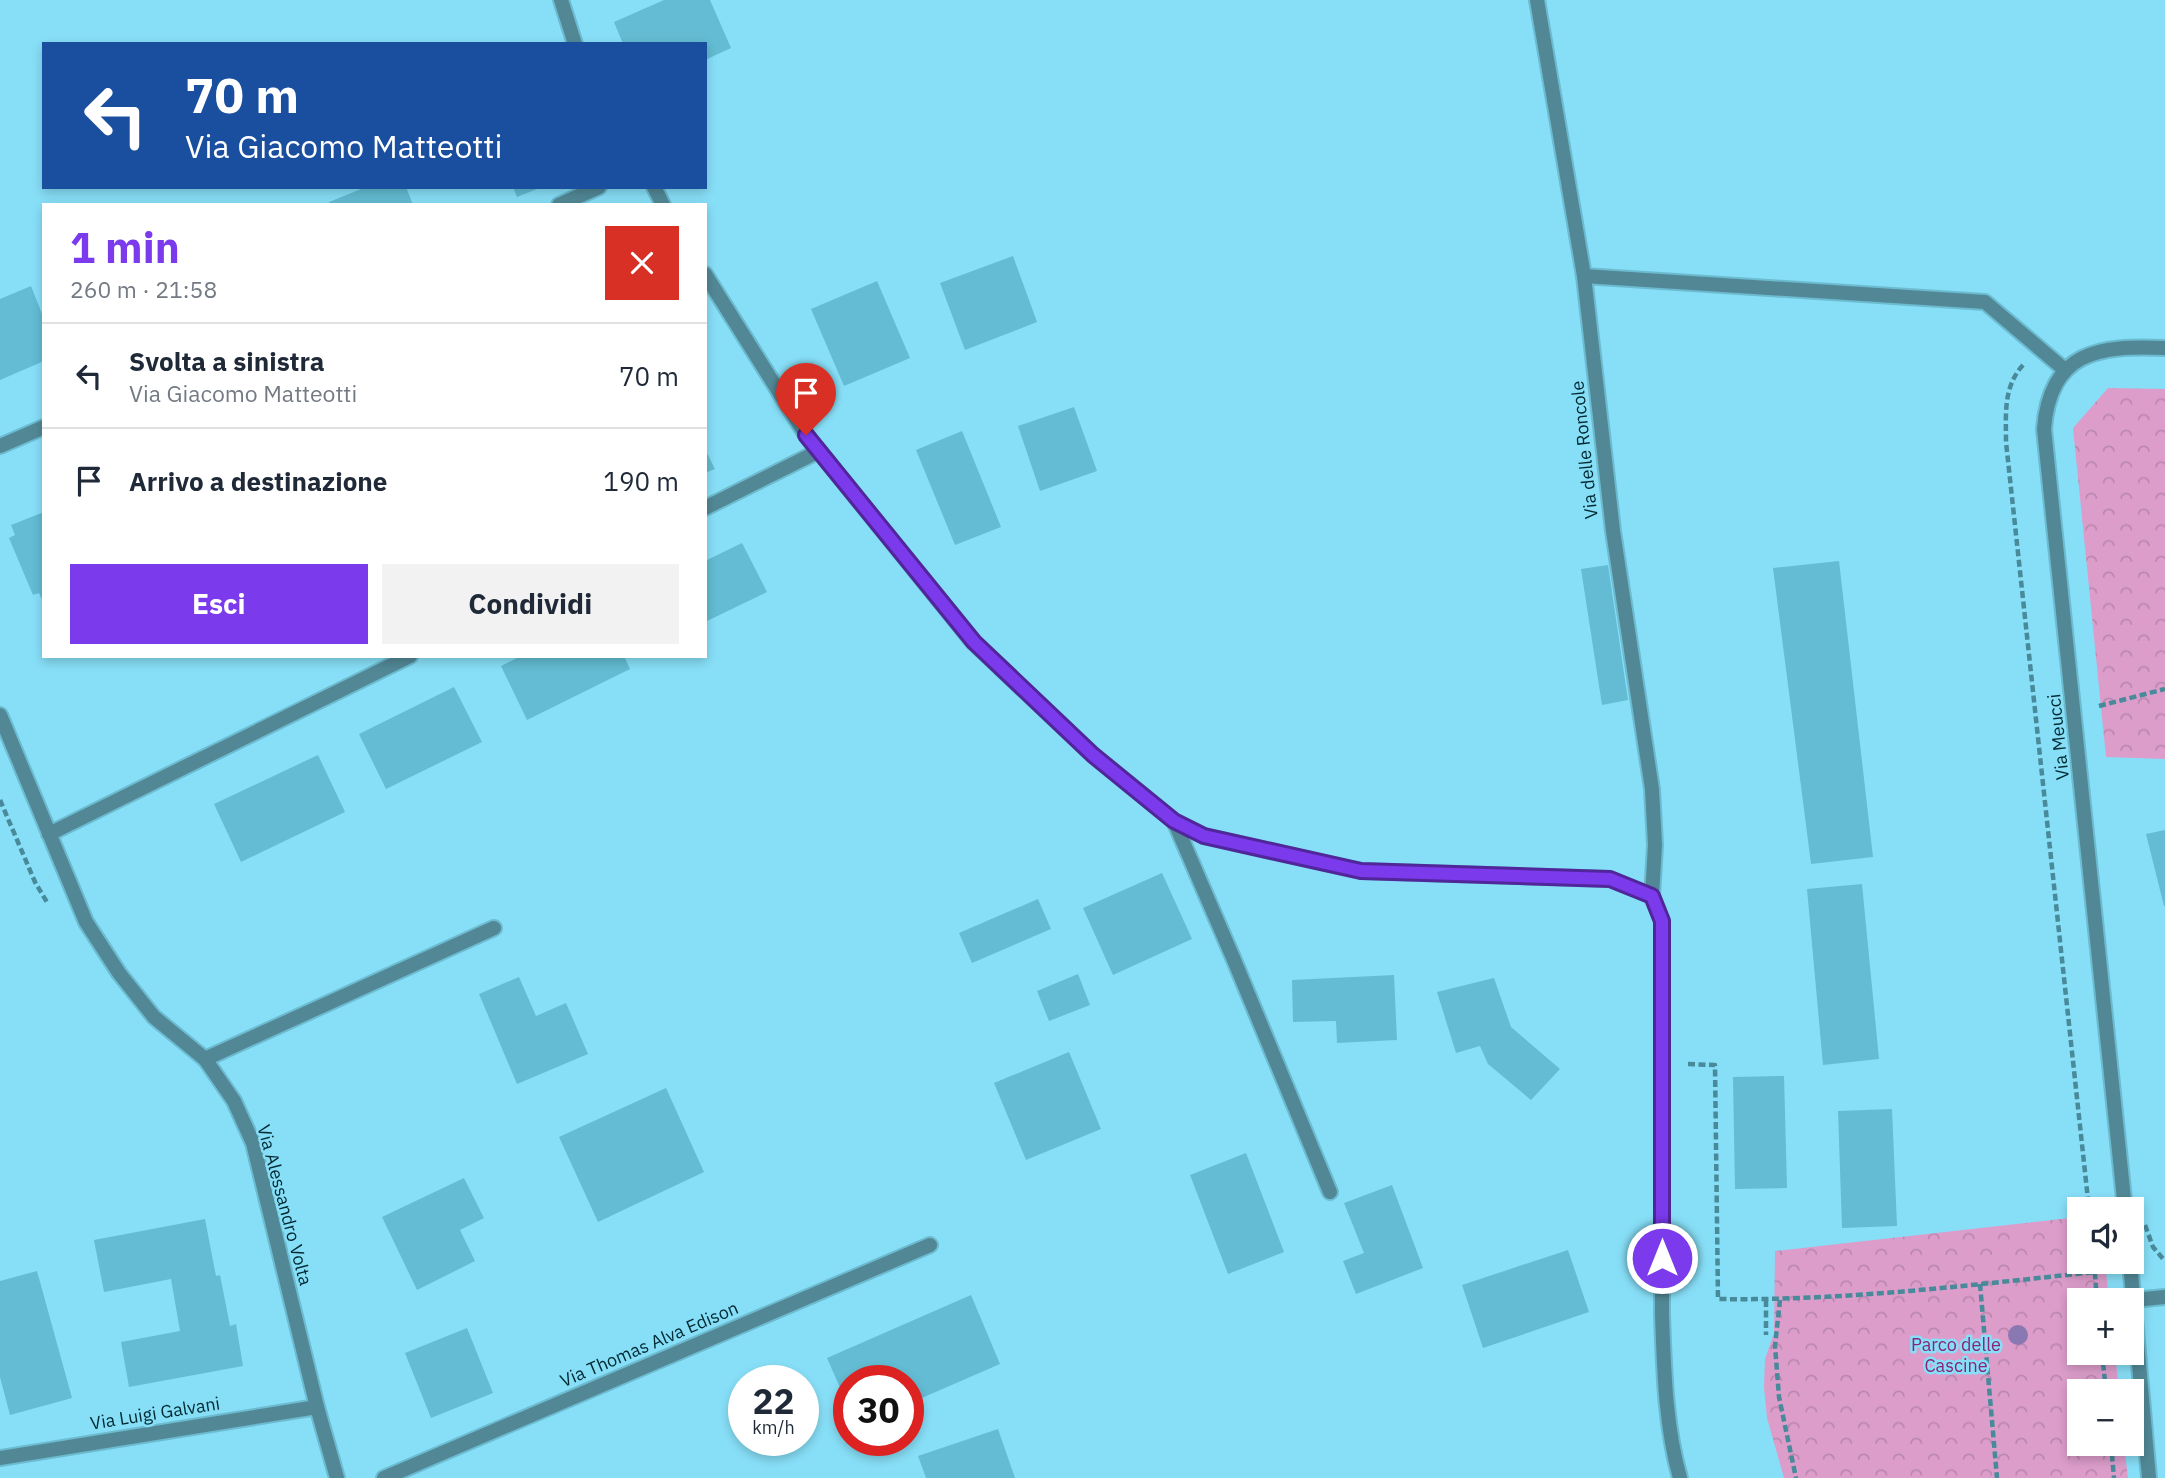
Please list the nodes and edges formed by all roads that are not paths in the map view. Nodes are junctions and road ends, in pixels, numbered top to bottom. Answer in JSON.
{"nodes":[{"id":1,"x":561,"y":0,"type":"edge"},
{"id":2,"x":1537,"y":0,"type":"edge"},
{"id":3,"x":574,"y":42,"type":"edge"},
{"id":4,"x":595,"y":189,"type":"edge"},
{"id":5,"x":564,"y":203,"type":"edge"},
{"id":6,"x":1584,"y":276,"type":"junction"},
{"id":7,"x":707,"y":277,"type":"edge"},
{"id":8,"x":2165,"y":348,"type":"edge"},
{"id":9,"x":2064,"y":370,"type":"junction"},
{"id":10,"x":42,"y":428,"type":"edge"},
{"id":11,"x":0,"y":446,"type":"edge"},
{"id":12,"x":819,"y":452,"type":"junction"},
{"id":13,"x":707,"y":507,"type":"edge"},
{"id":14,"x":406,"y":658,"type":"edge"},
{"id":15,"x":0,"y":715,"type":"edge"},
{"id":16,"x":1174,"y":821,"type":"junction"},
{"id":17,"x":49,"y":834,"type":"junction"},
{"id":18,"x":1652,"y":896,"type":"junction"},
{"id":19,"x":494,"y":928,"type":"dead end"},
{"id":20,"x":205,"y":1059,"type":"junction"},
{"id":21,"x":1330,"y":1192,"type":"dead end"},
{"id":22,"x":2124,"y":1197,"type":"edge"},
{"id":23,"x":930,"y":1245,"type":"dead end"},
{"id":24,"x":2165,"y":1297,"type":"edge"},
{"id":25,"x":2144,"y":1299,"type":"edge"},
{"id":26,"x":2139,"y":1365,"type":"edge"},
{"id":27,"x":317,"y":1407,"type":"junction"},
{"id":28,"x":0,"y":1458,"type":"edge"},
{"id":29,"x":337,"y":1478,"type":"edge"},
{"id":30,"x":384,"y":1478,"type":"edge"},
{"id":31,"x":1680,"y":1478,"type":"edge"},
{"id":32,"x":2149,"y":1478,"type":"edge"}],
"edges":[{"from":1,"to":3,"type":"street"},
{"from":2,"to":6,"type":"street","name":"Via delle Roncole"},
{"from":4,"to":5,"type":"street"},
{"from":6,"to":9,"type":"street"},
{"from":6,"to":18,"type":"street","name":"Via delle Roncole"},
{"from":7,"to":12,"type":"street"},
{"from":8,"to":9,"type":"street"},
{"from":9,"to":22,"type":"street","name":"Via Meucci"},
{"from":10,"to":11,"type":"street"},
{"from":12,"to":13,"type":"street"},
{"from":12,"to":16,"type":"street"},
{"from":14,"to":17,"type":"street"},
{"from":15,"to":17,"type":"street","name":"Via Alessandro Volta"},
{"from":16,"to":18,"type":"street"},
{"from":16,"to":21,"type":"street"},
{"from":17,"to":20,"type":"street","name":"Via Alessandro Volta"},
{"from":18,"to":31,"type":"street"},
{"from":19,"to":20,"type":"street"},
{"from":20,"to":27,"type":"street","name":"Via Alessandro Volta"},
{"from":23,"to":30,"type":"street","name":"Via Thomas Alva Edison"},
{"from":24,"to":25,"type":"street"},
{"from":26,"to":32,"type":"street"},
{"from":27,"to":28,"type":"street","name":"Via Luigi Galvani"},
{"from":27,"to":29,"type":"street","name":"Via Alessandro Volta"}]}
